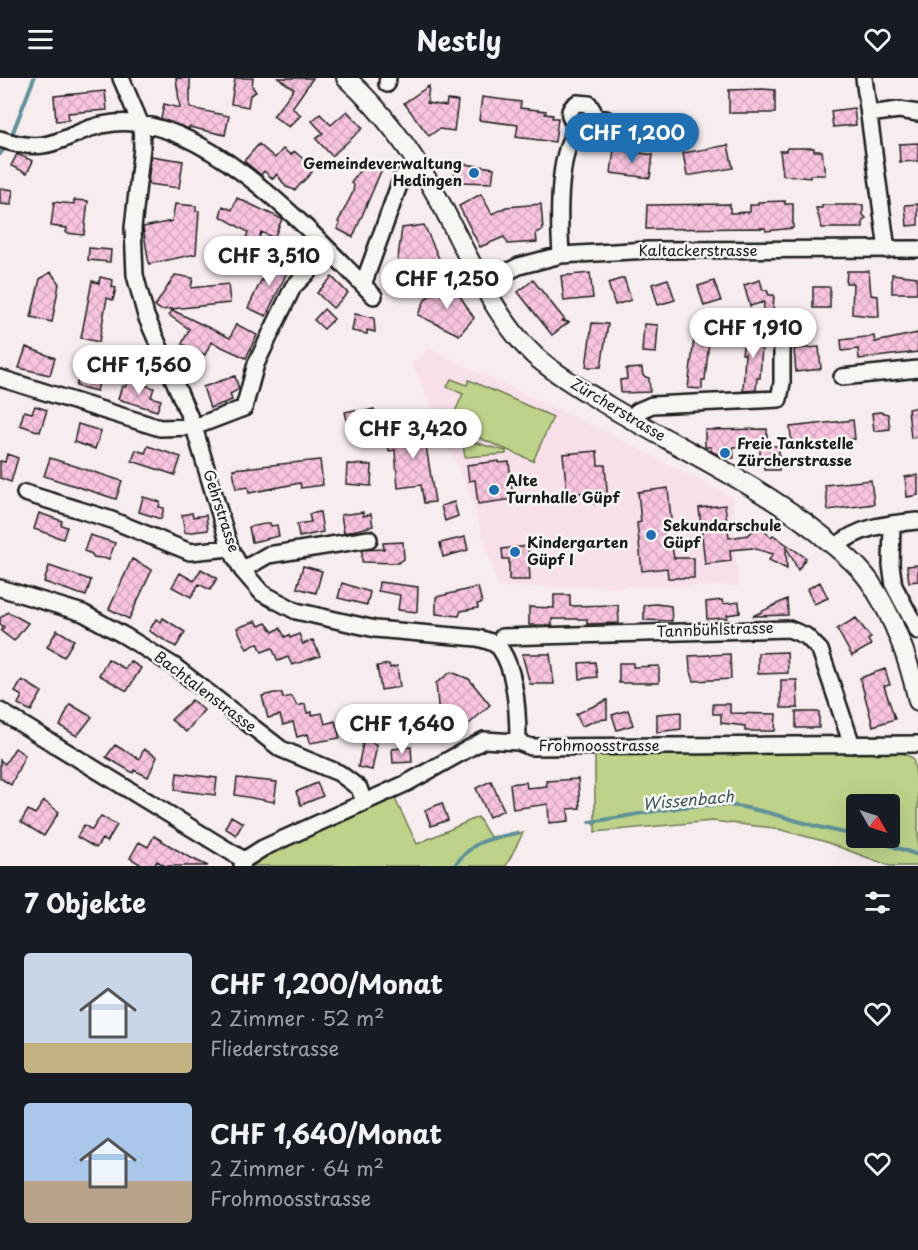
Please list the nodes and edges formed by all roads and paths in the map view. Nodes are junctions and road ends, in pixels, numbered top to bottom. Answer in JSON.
{"nodes":[{"id":1,"x":121,"y":78,"type":"edge"},
{"id":2,"x":346,"y":78,"type":"edge"},
{"id":3,"x":864,"y":78,"type":"edge"},
{"id":4,"x":918,"y":113,"type":"edge"},
{"id":5,"x":869,"y":114,"type":"junction"},
{"id":6,"x":592,"y":121,"type":"dead end"},
{"id":7,"x":141,"y":124,"type":"junction"},
{"id":8,"x":0,"y":139,"type":"edge"},
{"id":9,"x":419,"y":166,"type":"junction"},
{"id":10,"x":918,"y":249,"type":"edge"},
{"id":11,"x":887,"y":250,"type":"junction"},
{"id":12,"x":329,"y":251,"type":"junction"},
{"id":13,"x":561,"y":255,"type":"junction"},
{"id":14,"x":483,"y":284,"type":"junction"},
{"id":15,"x":782,"y":324,"type":"dead end"},
{"id":16,"x":918,"y":369,"type":"edge"},
{"id":17,"x":842,"y":377,"type":"dead end"},
{"id":18,"x":0,"y":378,"type":"edge"},
{"id":19,"x":630,"y":418,"type":"junction"},
{"id":20,"x":194,"y":427,"type":"junction"},
{"id":21,"x":25,"y":493,"type":"dead end"},
{"id":22,"x":918,"y":521,"type":"edge"},
{"id":23,"x":892,"y":524,"type":"junction"},
{"id":24,"x":369,"y":539,"type":"dead end"},
{"id":25,"x":835,"y":547,"type":"junction"},
{"id":26,"x":230,"y":548,"type":"junction"},
{"id":27,"x":242,"y":570,"type":"junction"},
{"id":28,"x":0,"y":588,"type":"edge"},
{"id":29,"x":918,"y":630,"type":"edge"},
{"id":30,"x":502,"y":637,"type":"dead end"},
{"id":31,"x":918,"y":701,"type":"edge"},
{"id":32,"x":0,"y":711,"type":"edge"},
{"id":33,"x":518,"y":742,"type":"junction"},
{"id":34,"x":918,"y":744,"type":"edge"},
{"id":35,"x":852,"y":745,"type":"junction"},
{"id":36,"x":364,"y":802,"type":"junction"},
{"id":37,"x":243,"y":863,"type":"edge"}],
"edges":[{"from":1,"to":7,"type":"street"},
{"from":2,"to":9,"type":"main road","name":"Zürcherstrasse"},
{"from":3,"to":5,"type":"street"},
{"from":4,"to":5,"type":"street"},
{"from":5,"to":11,"type":"street"},
{"from":6,"to":13,"type":"street"},
{"from":7,"to":8,"type":"street"},
{"from":7,"to":12,"type":"street"},
{"from":7,"to":20,"type":"street","name":"Gehrstrasse"},
{"from":9,"to":12,"type":"street"},
{"from":9,"to":14,"type":"main road","name":"Zürcherstrasse"},
{"from":10,"to":11,"type":"street","name":"Kaltackerstrasse"},
{"from":11,"to":13,"type":"street","name":"Kaltackerstrasse"},
{"from":12,"to":20,"type":"street"},
{"from":13,"to":14,"type":"street","name":"Kaltackerstrasse"},
{"from":14,"to":19,"type":"main road","name":"Zürcherstrasse"},
{"from":15,"to":19,"type":"street"},
{"from":16,"to":17,"type":"street"},
{"from":18,"to":20,"type":"street"},
{"from":19,"to":25,"type":"main road","name":"Zürcherstrasse"},
{"from":20,"to":26,"type":"street","name":"Gehrstrasse"},
{"from":21,"to":26,"type":"street"},
{"from":22,"to":23,"type":"street"},
{"from":23,"to":25,"type":"street"},
{"from":23,"to":29,"type":"street"},
{"from":24,"to":27,"type":"street"},
{"from":25,"to":31,"type":"main road","name":"Zürcherstrasse"},
{"from":26,"to":27,"type":"street","name":"Gehrstrasse"},
{"from":27,"to":33,"type":"street","name":"Gehrstrasse"},
{"from":28,"to":36,"type":"street","name":"Bachtalenstrasse"},
{"from":30,"to":35,"type":"street","name":"Tannbühlstrasse"},
{"from":32,"to":37,"type":"street"},
{"from":33,"to":35,"type":"street","name":"Frohmoosstrasse"},
{"from":33,"to":36,"type":"street","name":"Frohmoosstrasse"},
{"from":34,"to":35,"type":"street","name":"Frohmoosstrasse"},
{"from":36,"to":37,"type":"street","name":"Frohmoosstrasse"}]}
